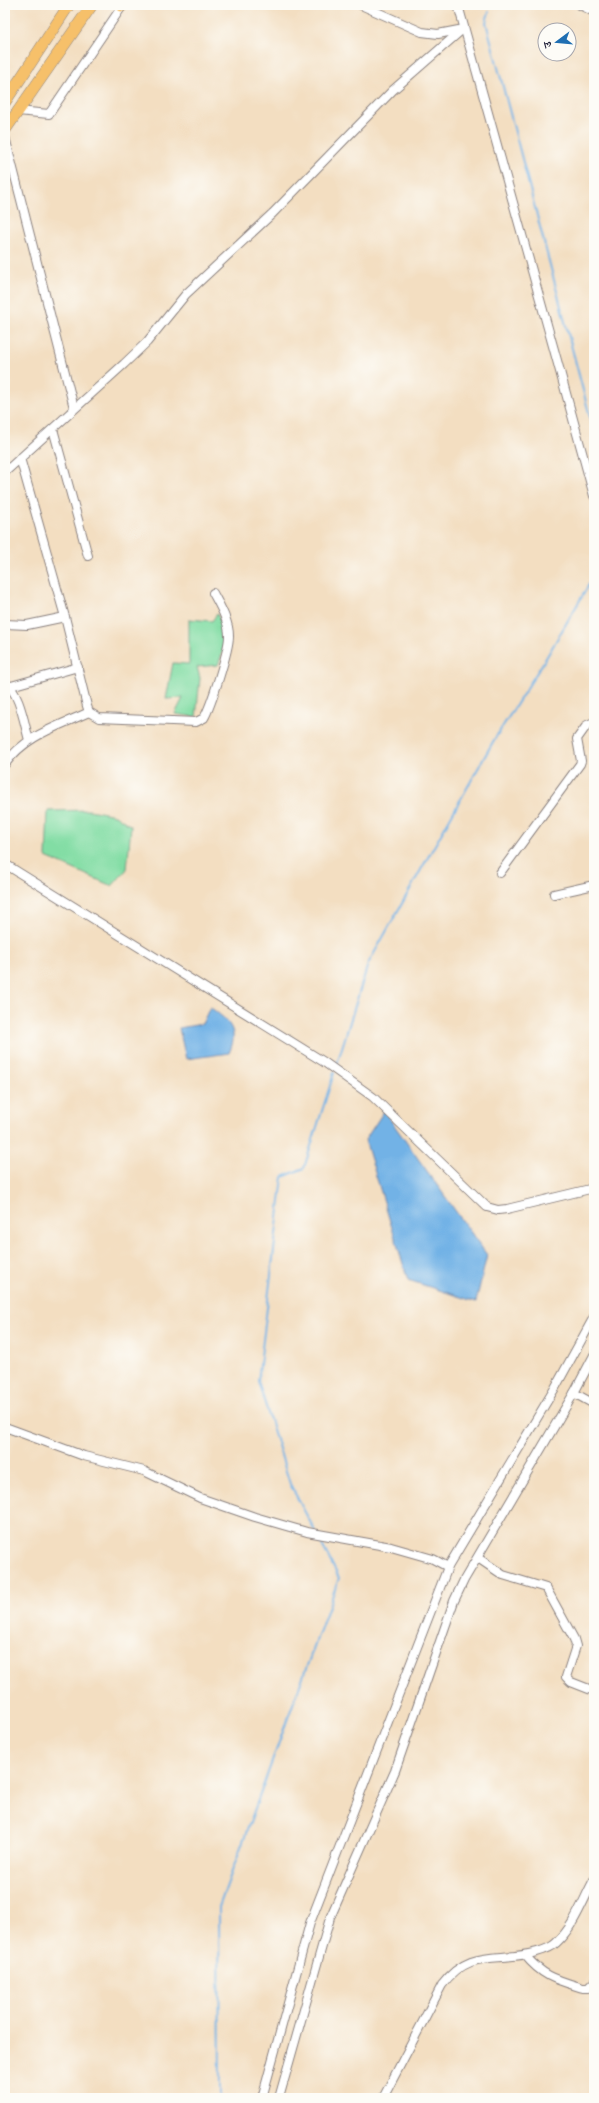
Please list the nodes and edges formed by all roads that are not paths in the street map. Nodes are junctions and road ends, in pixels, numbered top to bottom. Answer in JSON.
{"nodes":[{"id":1,"x":69,"y":5,"type":"edge"},
{"id":2,"x":92,"y":5,"type":"edge"},
{"id":3,"x":361,"y":5,"type":"edge"},
{"id":4,"x":458,"y":5,"type":"edge"},
{"id":5,"x":580,"y":5,"type":"edge"},
{"id":6,"x":122,"y":6,"type":"edge"},
{"id":7,"x":594,"y":12,"type":"edge"},
{"id":8,"x":464,"y":28,"type":"junction"},
{"id":9,"x":5,"y":102,"type":"edge"},
{"id":10,"x":18,"y":111,"type":"junction"},
{"id":11,"x":5,"y":130,"type":"edge"},
{"id":12,"x":5,"y":137,"type":"edge"},
{"id":13,"x":74,"y":408,"type":"junction"},
{"id":14,"x":53,"y":429,"type":"junction"},
{"id":15,"x":20,"y":458,"type":"junction"},
{"id":16,"x":5,"y":472,"type":"edge"},
{"id":17,"x":594,"y":496,"type":"edge"},
{"id":18,"x":88,"y":556,"type":"dead end"},
{"id":19,"x":213,"y":594,"type":"dead end"},
{"id":20,"x":65,"y":617,"type":"junction"},
{"id":21,"x":5,"y":624,"type":"edge"},
{"id":22,"x":78,"y":667,"type":"junction"},
{"id":23,"x":8,"y":684,"type":"edge"},
{"id":24,"x":89,"y":712,"type":"junction"},
{"id":25,"x":594,"y":722,"type":"edge"},
{"id":26,"x":29,"y":740,"type":"junction"},
{"id":27,"x":5,"y":764,"type":"edge"},
{"id":28,"x":5,"y":864,"type":"edge"},
{"id":29,"x":500,"y":873,"type":"dead end"},
{"id":30,"x":594,"y":885,"type":"edge"},
{"id":31,"x":554,"y":894,"type":"dead end"},
{"id":32,"x":594,"y":1188,"type":"edge"},
{"id":33,"x":594,"y":1317,"type":"edge"},
{"id":34,"x":594,"y":1355,"type":"edge"},
{"id":35,"x":574,"y":1393,"type":"junction"},
{"id":36,"x":594,"y":1404,"type":"edge"},
{"id":37,"x":5,"y":1427,"type":"edge"},
{"id":38,"x":478,"y":1558,"type":"junction"},
{"id":39,"x":448,"y":1567,"type":"junction"},
{"id":40,"x":594,"y":1691,"type":"edge"},
{"id":41,"x":594,"y":1880,"type":"edge"},
{"id":42,"x":525,"y":1955,"type":"junction"},
{"id":43,"x":594,"y":1982,"type":"edge"},
{"id":44,"x":262,"y":2098,"type":"edge"},
{"id":45,"x":279,"y":2098,"type":"edge"},
{"id":46,"x":383,"y":2098,"type":"edge"}],
"edges":[{"from":1,"to":9,"type":"main road"},
{"from":2,"to":10,"type":"main road"},
{"from":3,"to":8,"type":"street"},
{"from":4,"to":8,"type":"street"},
{"from":5,"to":7,"type":"street"},
{"from":6,"to":10,"type":"street"},
{"from":8,"to":13,"type":"street"},
{"from":8,"to":17,"type":"street"},
{"from":10,"to":11,"type":"main road"},
{"from":12,"to":13,"type":"street"},
{"from":13,"to":14,"type":"street"},
{"from":14,"to":15,"type":"street"},
{"from":14,"to":18,"type":"street"},
{"from":15,"to":16,"type":"street"},
{"from":15,"to":20,"type":"street"},
{"from":19,"to":24,"type":"street"},
{"from":20,"to":21,"type":"street"},
{"from":20,"to":22,"type":"street"},
{"from":22,"to":23,"type":"street"},
{"from":22,"to":24,"type":"street"},
{"from":23,"to":26,"type":"street"},
{"from":24,"to":26,"type":"street"},
{"from":25,"to":29,"type":"street"},
{"from":26,"to":27,"type":"street"},
{"from":28,"to":32,"type":"street"},
{"from":30,"to":31,"type":"street"},
{"from":33,"to":39,"type":"street"},
{"from":34,"to":35,"type":"street"},
{"from":35,"to":36,"type":"street"},
{"from":35,"to":38,"type":"street"},
{"from":37,"to":39,"type":"street"},
{"from":38,"to":40,"type":"street"},
{"from":38,"to":45,"type":"street"},
{"from":39,"to":44,"type":"street"},
{"from":41,"to":42,"type":"street"},
{"from":42,"to":43,"type":"street"},
{"from":42,"to":46,"type":"street"}]}
